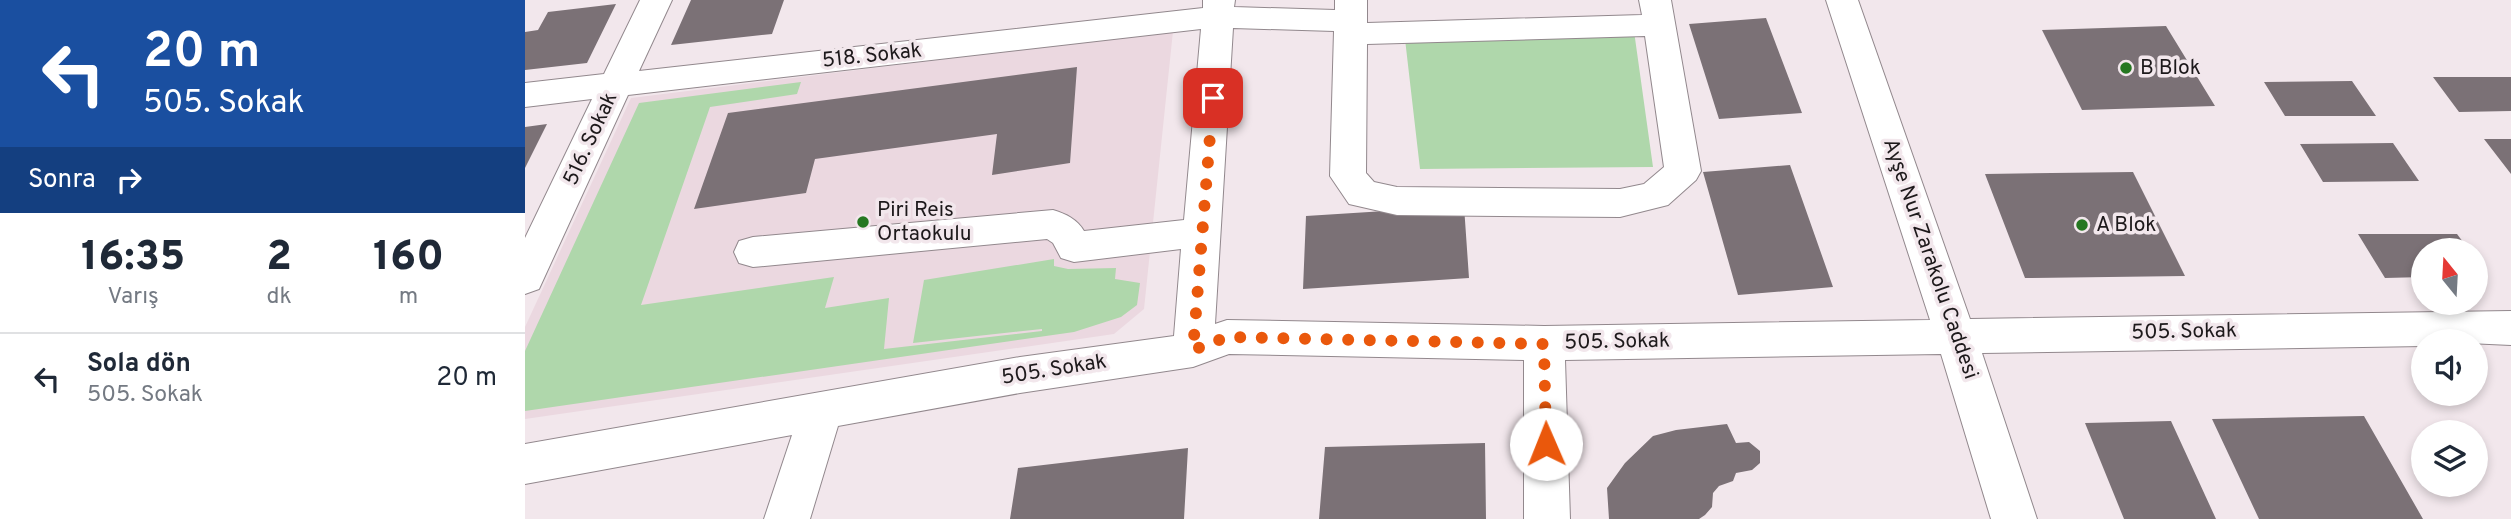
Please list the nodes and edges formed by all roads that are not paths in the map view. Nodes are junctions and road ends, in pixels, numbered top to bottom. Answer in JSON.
{"nodes":[{"id":1,"x":656,"y":0,"type":"edge"},
{"id":2,"x":1842,"y":0,"type":"edge"},
{"id":3,"x":1219,"y":9,"type":"edge"},
{"id":4,"x":1657,"y":11,"type":"edge"},
{"id":5,"x":1351,"y":17,"type":"edge"},
{"id":6,"x":617,"y":84,"type":"junction"},
{"id":7,"x":525,"y":95,"type":"edge"},
{"id":8,"x":1203,"y":232,"type":"junction"},
{"id":9,"x":753,"y":253,"type":"dead end"},
{"id":10,"x":525,"y":278,"type":"edge"},
{"id":11,"x":2511,"y":328,"type":"edge"},
{"id":12,"x":1956,"y":335,"type":"junction"},
{"id":13,"x":1544,"y":344,"type":"junction"},
{"id":14,"x":1193,"y":350,"type":"junction"},
{"id":15,"x":822,"y":410,"type":"junction"},
{"id":16,"x":525,"y":464,"type":"edge"},
{"id":17,"x":787,"y":519,"type":"edge"},
{"id":18,"x":1547,"y":519,"type":"edge"},
{"id":19,"x":2014,"y":519,"type":"edge"}],
"edges":[{"from":1,"to":6,"type":"street","name":"516. Sokak"},
{"from":2,"to":12,"type":"street","name":"Ayşe Nur Zarakolu Caddesi"},
{"from":3,"to":5,"type":"street","name":"518. Sokak"},
{"from":3,"to":6,"type":"street","name":"518. Sokak"},
{"from":3,"to":8,"type":"street"},
{"from":4,"to":5,"type":"street","name":"518. Sokak"},
{"from":4,"to":5,"type":"street"},
{"from":6,"to":7,"type":"street","name":"518. Sokak"},
{"from":6,"to":10,"type":"street","name":"516. Sokak"},
{"from":8,"to":9,"type":"street"},
{"from":8,"to":14,"type":"street"},
{"from":11,"to":12,"type":"street","name":"505. Sokak"},
{"from":12,"to":13,"type":"street","name":"505. Sokak"},
{"from":12,"to":19,"type":"street","name":"Ayşe Nur Zarakolu Caddesi"},
{"from":13,"to":14,"type":"street","name":"505. Sokak"},
{"from":13,"to":18,"type":"street"},
{"from":14,"to":15,"type":"street","name":"505. Sokak"},
{"from":15,"to":16,"type":"street","name":"505. Sokak"},
{"from":15,"to":17,"type":"street"}]}
